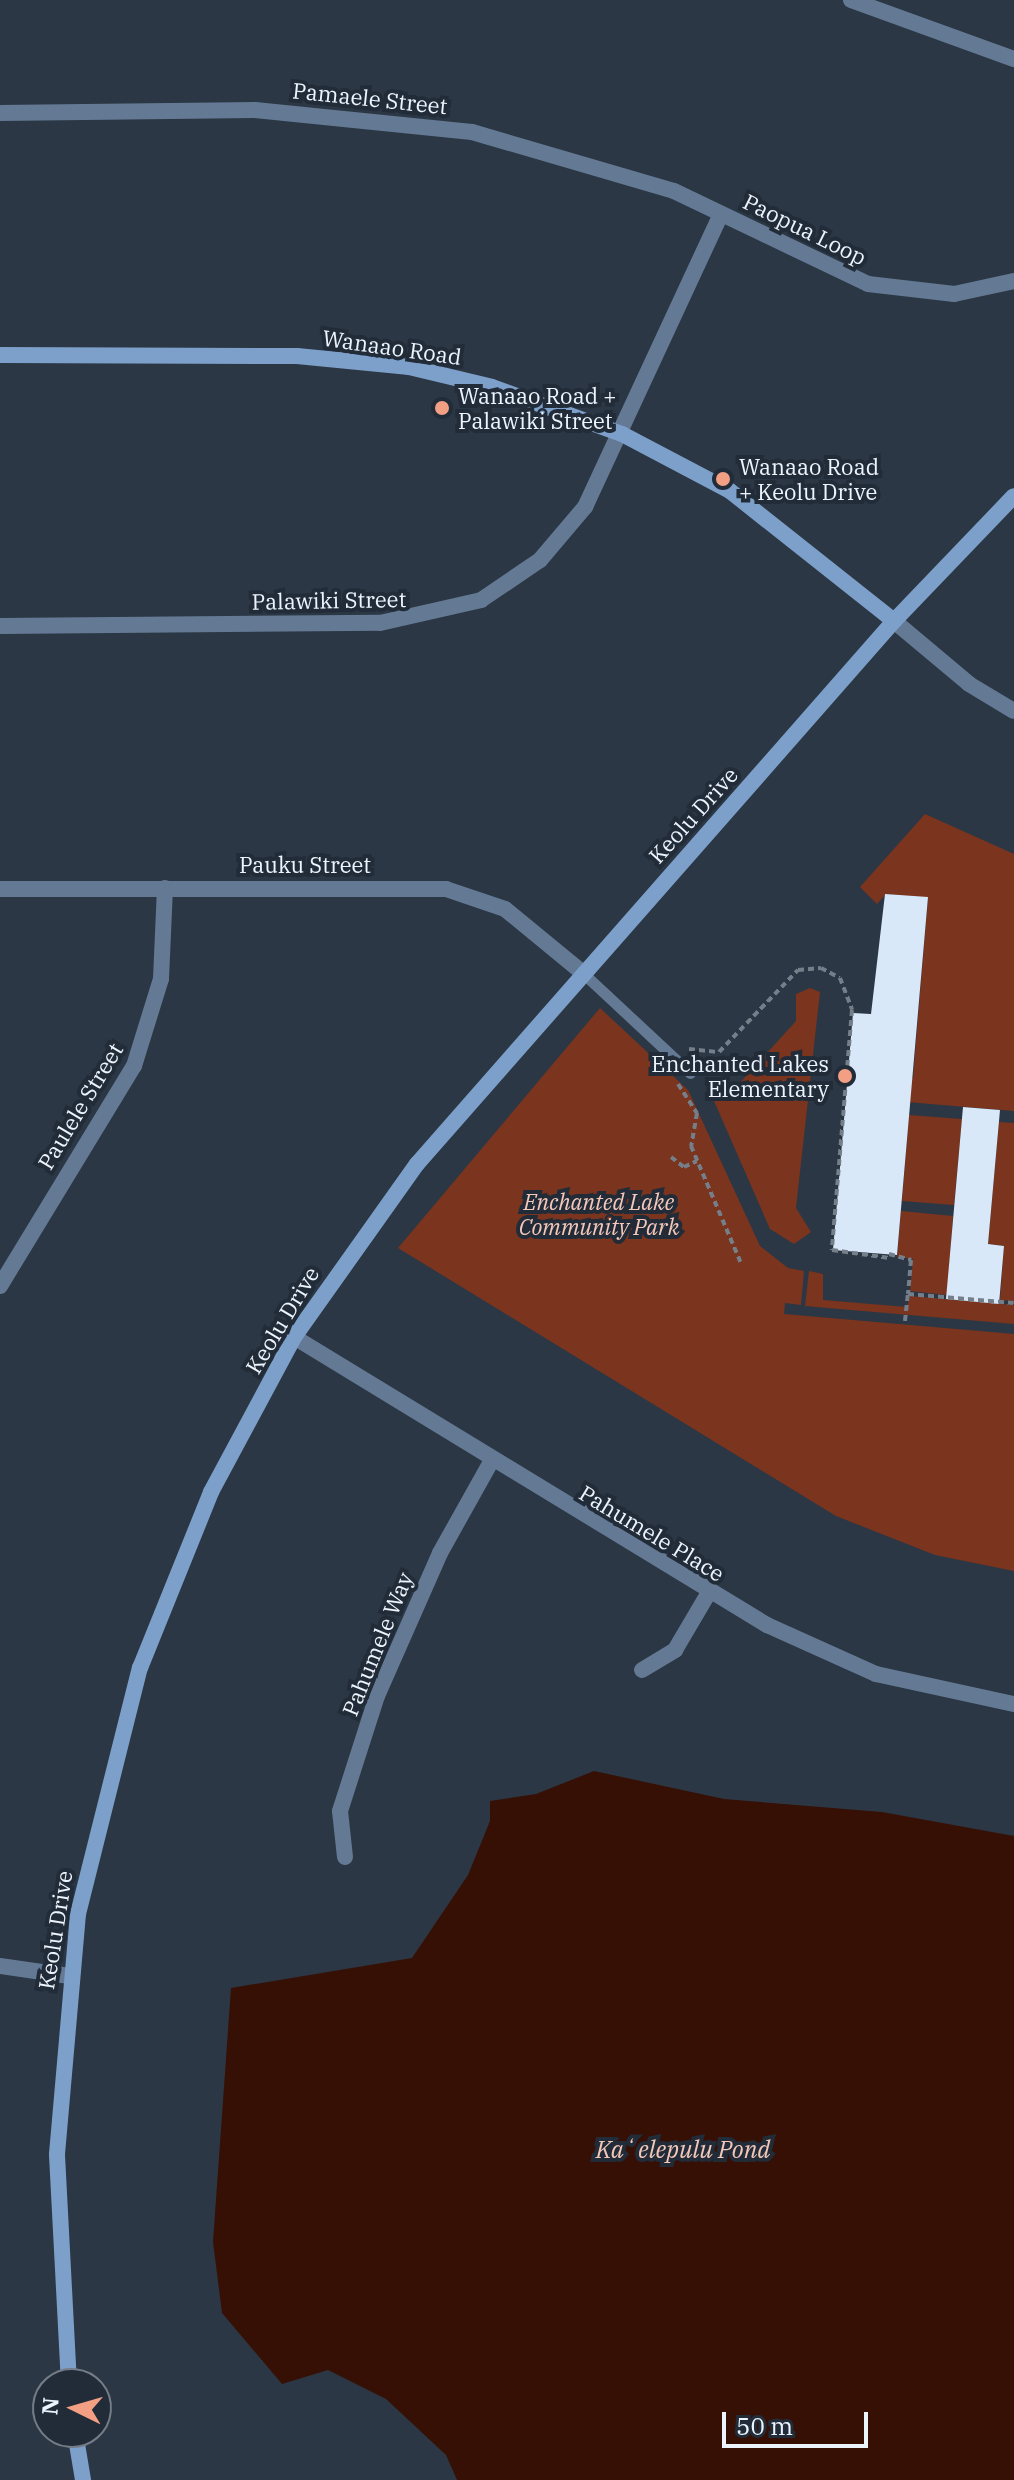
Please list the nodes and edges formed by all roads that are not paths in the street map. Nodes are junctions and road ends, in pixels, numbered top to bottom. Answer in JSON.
{"nodes":[{"id":1,"x":851,"y":0,"type":"edge"},
{"id":2,"x":1014,"y":59,"type":"edge"},
{"id":3,"x":0,"y":113,"type":"edge"},
{"id":4,"x":721,"y":214,"type":"junction"},
{"id":5,"x":1014,"y":281,"type":"edge"},
{"id":6,"x":0,"y":355,"type":"edge"},
{"id":7,"x":622,"y":434,"type":"junction"},
{"id":8,"x":1014,"y":496,"type":"edge"},
{"id":9,"x":894,"y":621,"type":"junction"},
{"id":10,"x":0,"y":626,"type":"edge"},
{"id":11,"x":1014,"y":711,"type":"edge"},
{"id":12,"x":165,"y":888,"type":"junction"},
{"id":13,"x":0,"y":889,"type":"edge"},
{"id":14,"x":584,"y":974,"type":"junction"},
{"id":15,"x":690,"y":1073,"type":"dead end"},
{"id":16,"x":0,"y":1286,"type":"edge"},
{"id":17,"x":294,"y":1337,"type":"junction"},
{"id":18,"x":492,"y":1460,"type":"junction"},
{"id":19,"x":708,"y":1594,"type":"junction"},
{"id":20,"x":642,"y":1670,"type":"dead end"},
{"id":21,"x":1014,"y":1704,"type":"edge"},
{"id":22,"x":345,"y":1857,"type":"dead end"},
{"id":23,"x":0,"y":1966,"type":"edge"},
{"id":24,"x":69,"y":1976,"type":"junction"},
{"id":25,"x":68,"y":2368,"type":"edge"},
{"id":26,"x":78,"y":2448,"type":"edge"},
{"id":27,"x":83,"y":2480,"type":"edge"}],
"edges":[{"from":1,"to":2,"type":"street"},
{"from":3,"to":4,"type":"street","name":"Pamaele Street"},
{"from":4,"to":5,"type":"street","name":"Paopua Loop"},
{"from":4,"to":7,"type":"street","name":"Paopua Loop"},
{"from":6,"to":7,"type":"main road","name":"Wanaao Road"},
{"from":7,"to":9,"type":"main road","name":"Wanaao Road"},
{"from":7,"to":10,"type":"street","name":"Palawiki Street"},
{"from":8,"to":9,"type":"main road","name":"Keolu Drive"},
{"from":9,"to":11,"type":"street","name":"Wanaao Road"},
{"from":9,"to":14,"type":"main road","name":"Keolu Drive"},
{"from":12,"to":13,"type":"street","name":"Pauku Street"},
{"from":12,"to":14,"type":"street","name":"Pauku Street"},
{"from":12,"to":16,"type":"street","name":"Paulele Street"},
{"from":14,"to":15,"type":"lane"},
{"from":14,"to":17,"type":"main road","name":"Keolu Drive"},
{"from":17,"to":18,"type":"street","name":"Pahumele Place"},
{"from":17,"to":24,"type":"main road","name":"Keolu Drive"},
{"from":18,"to":19,"type":"street","name":"Pahumele Place"},
{"from":18,"to":22,"type":"street","name":"Pahumele Way"},
{"from":19,"to":20,"type":"street"},
{"from":19,"to":21,"type":"street","name":"Pahumele Place"},
{"from":23,"to":24,"type":"street"},
{"from":24,"to":25,"type":"main road","name":"Keolu Drive"},
{"from":26,"to":27,"type":"main road"}]}
